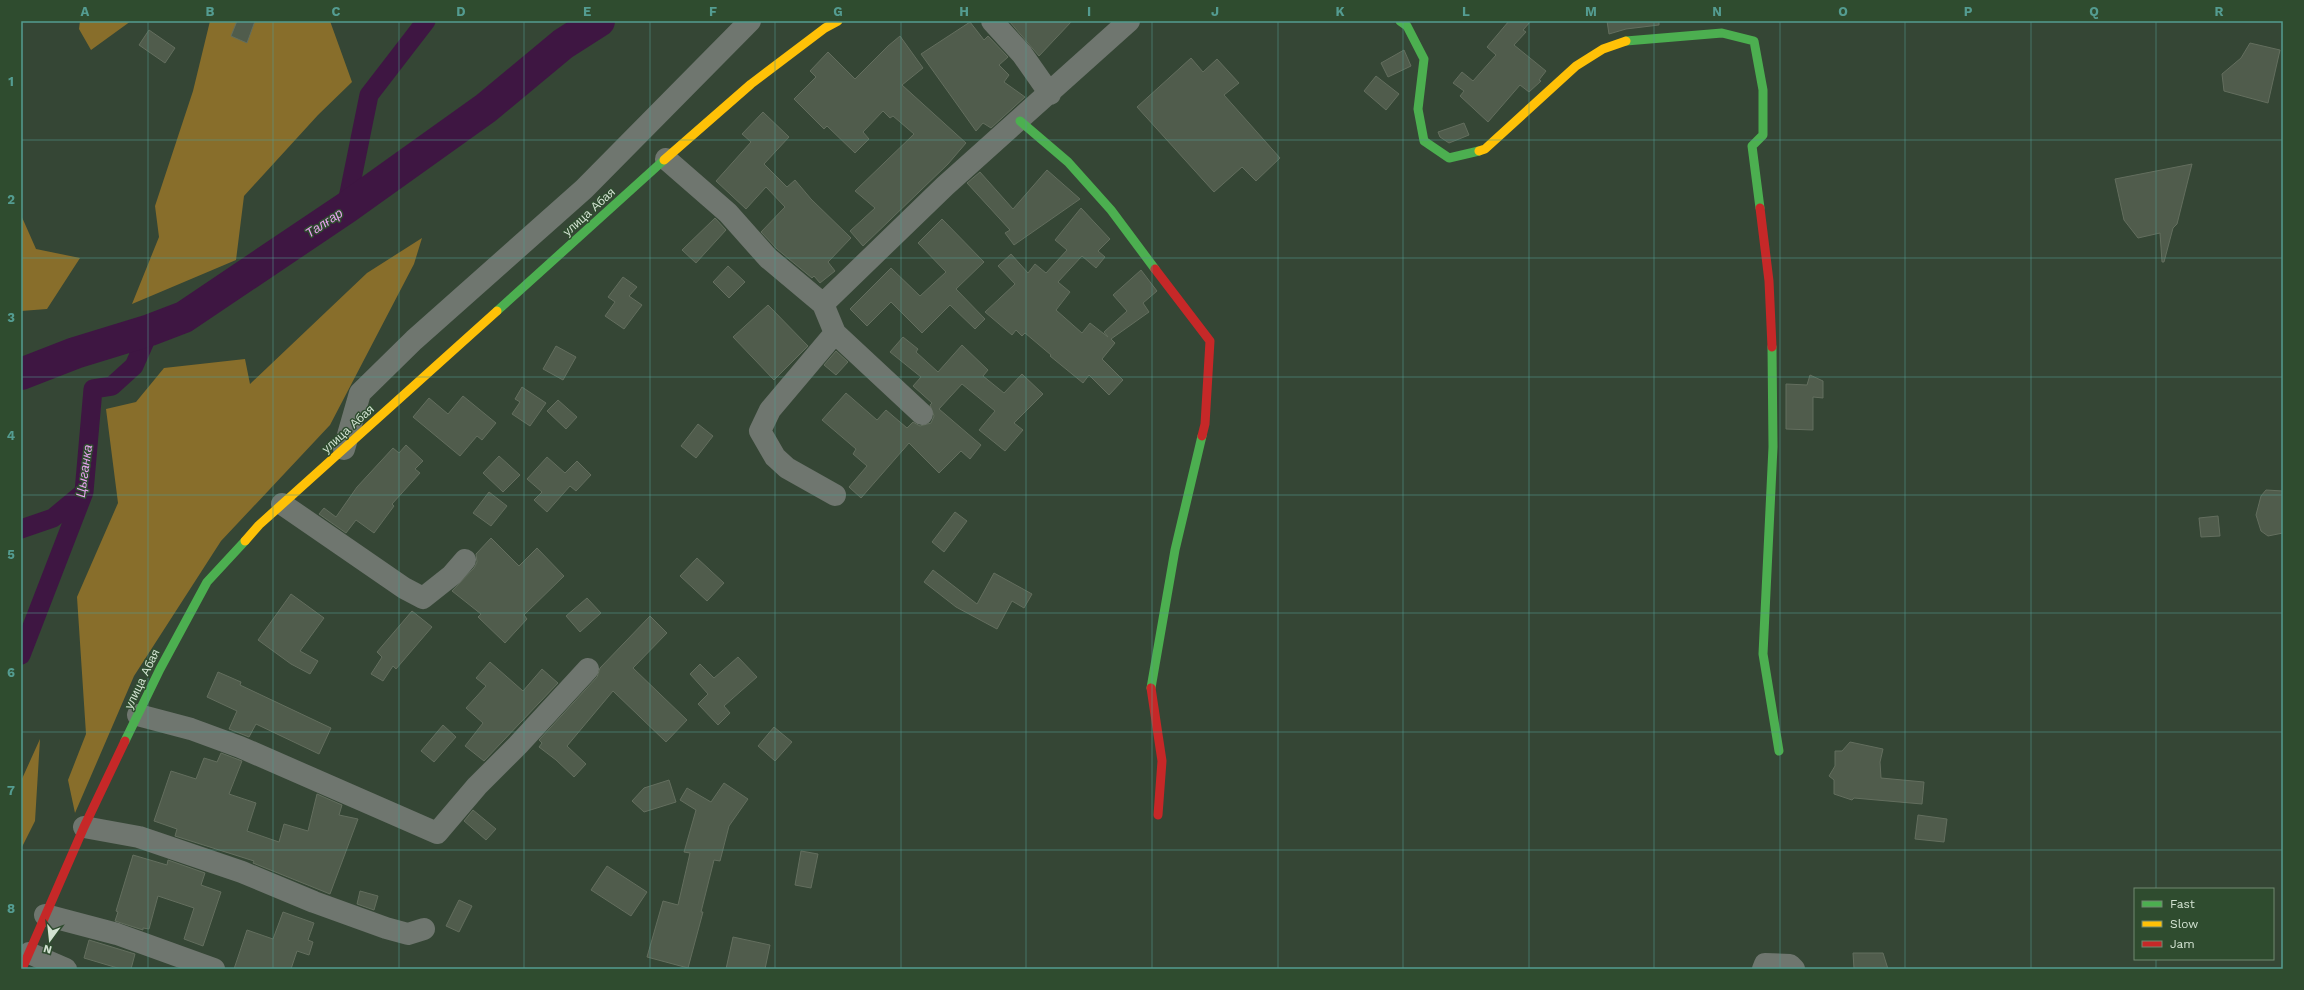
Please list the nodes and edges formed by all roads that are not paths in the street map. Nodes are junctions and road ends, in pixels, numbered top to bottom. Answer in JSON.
{"nodes":[{"id":1,"x":750,"y":21,"type":"edge"},
{"id":2,"x":838,"y":21,"type":"edge"},
{"id":3,"x":992,"y":21,"type":"edge"},
{"id":4,"x":1129,"y":21,"type":"edge"},
{"id":5,"x":1400,"y":21,"type":"edge"},
{"id":6,"x":1050,"y":94,"type":"junction"},
{"id":7,"x":1020,"y":121,"type":"junction"},
{"id":8,"x":666,"y":158,"type":"junction"},
{"id":9,"x":824,"y":304,"type":"junction"},
{"id":10,"x":834,"y":333,"type":"junction"},
{"id":11,"x":922,"y":414,"type":"dead end"},
{"id":12,"x":344,"y":449,"type":"junction"},
{"id":13,"x":835,"y":495,"type":"dead end"},
{"id":14,"x":282,"y":504,"type":"junction"},
{"id":15,"x":465,"y":560,"type":"dead end"},
{"id":16,"x":588,"y":669,"type":"dead end"},
{"id":17,"x":138,"y":715,"type":"junction"},
{"id":18,"x":1779,"y":751,"type":"dead end"},
{"id":19,"x":1158,"y":815,"type":"dead end"},
{"id":20,"x":84,"y":827,"type":"junction"},
{"id":21,"x":45,"y":916,"type":"junction"},
{"id":22,"x":424,"y":929,"type":"dead end"},
{"id":23,"x":26,"y":961,"type":"edge"},
{"id":24,"x":66,"y":969,"type":"edge"},
{"id":25,"x":214,"y":969,"type":"edge"},
{"id":26,"x":1763,"y":969,"type":"edge"},
{"id":27,"x":1794,"y":969,"type":"edge"}],
"edges":[{"from":1,"to":12,"type":"street"},
{"from":2,"to":8,"type":"street","name":"улица Абая"},
{"from":3,"to":6,"type":"street"},
{"from":4,"to":6,"type":"street"},
{"from":5,"to":18,"type":"street"},
{"from":6,"to":7,"type":"street"},
{"from":7,"to":9,"type":"street"},
{"from":7,"to":19,"type":"street"},
{"from":8,"to":9,"type":"street"},
{"from":8,"to":12,"type":"street","name":"улица Абая"},
{"from":9,"to":10,"type":"street"},
{"from":10,"to":11,"type":"street"},
{"from":10,"to":13,"type":"street"},
{"from":12,"to":14,"type":"street","name":"улица Абая"},
{"from":14,"to":15,"type":"street"},
{"from":14,"to":17,"type":"street","name":"улица Абая"},
{"from":16,"to":17,"type":"street"},
{"from":17,"to":20,"type":"street","name":"улица Абая"},
{"from":20,"to":21,"type":"street","name":"улица Абая"},
{"from":20,"to":22,"type":"street"},
{"from":21,"to":23,"type":"street","name":"улица Абая"},
{"from":21,"to":25,"type":"street"},
{"from":23,"to":24,"type":"street"},
{"from":26,"to":27,"type":"street"}]}
